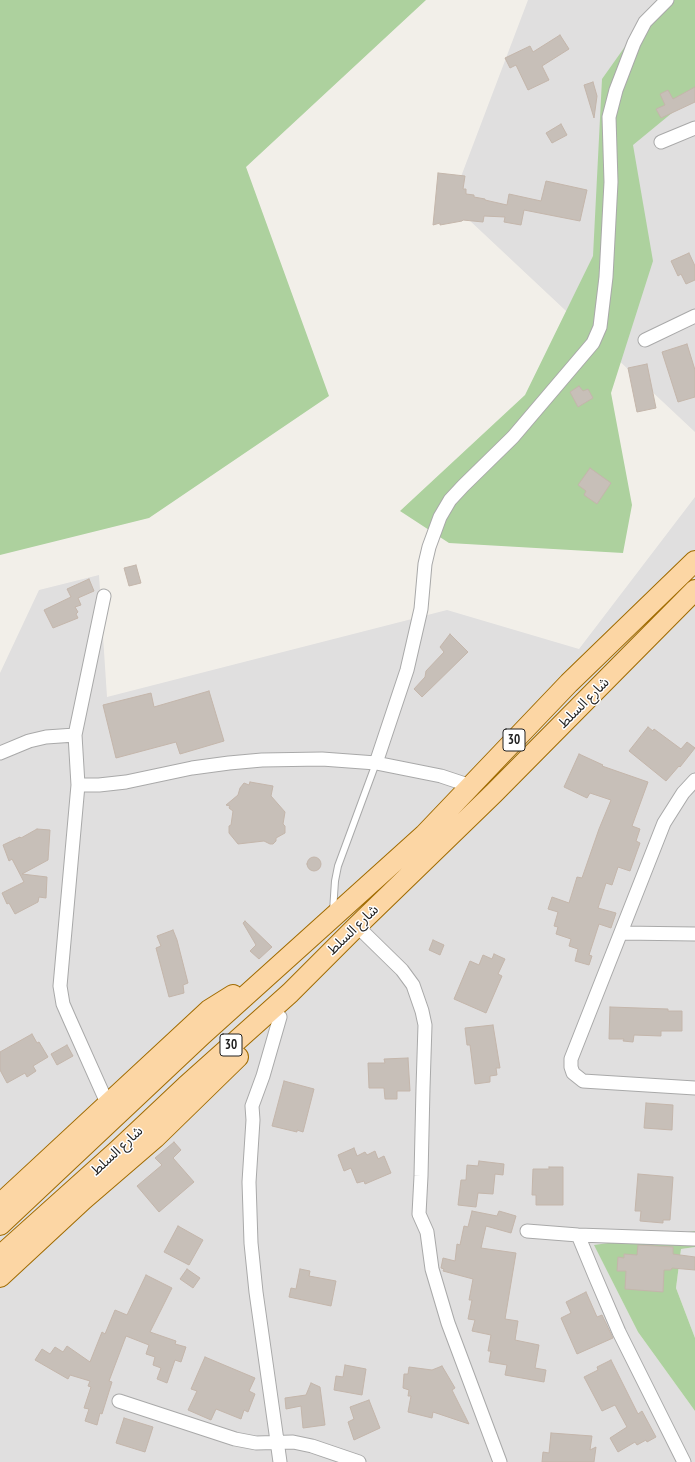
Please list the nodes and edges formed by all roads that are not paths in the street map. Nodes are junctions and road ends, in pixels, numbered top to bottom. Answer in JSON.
{"nodes":[{"id":1,"x":667,"y":0,"type":"edge"},
{"id":2,"x":695,"y":128,"type":"edge"},
{"id":3,"x":661,"y":142,"type":"dead end"},
{"id":4,"x":695,"y":316,"type":"edge"},
{"id":5,"x":645,"y":340,"type":"dead end"},
{"id":6,"x":695,"y":561,"type":"edge"},
{"id":7,"x":695,"y":590,"type":"edge"},
{"id":8,"x":104,"y":596,"type":"dead end"},
{"id":9,"x":75,"y":735,"type":"junction"},
{"id":10,"x":0,"y":753,"type":"edge"},
{"id":11,"x":376,"y":763,"type":"junction"},
{"id":12,"x":695,"y":780,"type":"edge"},
{"id":13,"x":78,"y":785,"type":"junction"},
{"id":14,"x":471,"y":786,"type":"junction"},
{"id":15,"x":333,"y":919,"type":"junction"},
{"id":16,"x":351,"y":932,"type":"junction"},
{"id":17,"x":622,"y":933,"type":"junction"},
{"id":18,"x":695,"y":934,"type":"edge"},
{"id":19,"x":276,"y":968,"type":"junction"},
{"id":20,"x":280,"y":1017,"type":"junction"},
{"id":21,"x":695,"y":1088,"type":"edge"},
{"id":22,"x":108,"y":1105,"type":"junction"},
{"id":23,"x":0,"y":1204,"type":"edge"},
{"id":24,"x":0,"y":1225,"type":"edge"},
{"id":25,"x":526,"y":1231,"type":"dead end"},
{"id":26,"x":578,"y":1235,"type":"junction"},
{"id":27,"x":695,"y":1239,"type":"edge"},
{"id":28,"x":0,"y":1256,"type":"edge"},
{"id":29,"x":0,"y":1277,"type":"edge"},
{"id":30,"x":119,"y":1401,"type":"dead end"},
{"id":31,"x":277,"y":1442,"type":"junction"},
{"id":32,"x":280,"y":1462,"type":"edge"},
{"id":33,"x":359,"y":1462,"type":"edge"},
{"id":34,"x":500,"y":1462,"type":"edge"},
{"id":35,"x":684,"y":1462,"type":"edge"}],
"edges":[{"from":1,"to":11,"type":"street"},
{"from":2,"to":3,"type":"street"},
{"from":4,"to":5,"type":"street"},
{"from":6,"to":14,"type":"main road","name":"شارع السلط","number":"30"},
{"from":7,"to":16,"type":"main road","name":"شارع السلط","number":"30"},
{"from":8,"to":9,"type":"street"},
{"from":9,"to":10,"type":"street"},
{"from":9,"to":13,"type":"street"},
{"from":11,"to":13,"type":"street"},
{"from":11,"to":14,"type":"street"},
{"from":11,"to":15,"type":"lane"},
{"from":12,"to":17,"type":"street"},
{"from":13,"to":22,"type":"street"},
{"from":14,"to":15,"type":"main road","name":"شارع السلط","number":"30"},
{"from":15,"to":19,"type":"main road","name":"شارع السلط","number":"30"},
{"from":16,"to":20,"type":"main road"},
{"from":16,"to":28,"type":"main road","name":"شارع السلط","number":"30"},
{"from":16,"to":34,"type":"street"},
{"from":17,"to":18,"type":"street"},
{"from":17,"to":21,"type":"street"},
{"from":19,"to":22,"type":"main road"},
{"from":19,"to":24,"type":"main road","name":"شارع السلط","number":"30"},
{"from":20,"to":29,"type":"main road"},
{"from":20,"to":31,"type":"street"},
{"from":22,"to":23,"type":"main road"},
{"from":25,"to":26,"type":"street"},
{"from":26,"to":27,"type":"street"},
{"from":26,"to":35,"type":"street"},
{"from":30,"to":31,"type":"street"},
{"from":31,"to":32,"type":"street"},
{"from":31,"to":33,"type":"street"}]}
